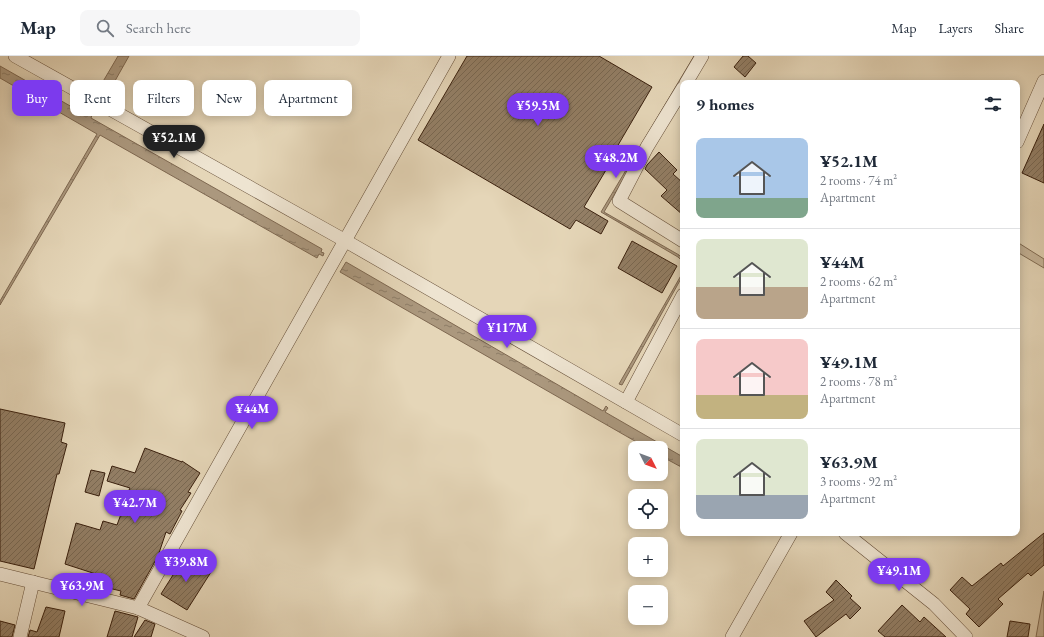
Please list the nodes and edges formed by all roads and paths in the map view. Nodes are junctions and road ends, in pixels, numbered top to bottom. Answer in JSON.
{"nodes":[{"id":1,"x":15,"y":56,"type":"edge"},
{"id":2,"x":449,"y":56,"type":"edge"},
{"id":3,"x":702,"y":56,"type":"edge"},
{"id":4,"x":688,"y":80,"type":"edge"},
{"id":5,"x":1044,"y":81,"type":"edge"},
{"id":6,"x":680,"y":93,"type":"edge"},
{"id":7,"x":1020,"y":135,"type":"edge"},
{"id":8,"x":680,"y":239,"type":"edge"},
{"id":9,"x":344,"y":240,"type":"junction"},
{"id":10,"x":680,"y":301,"type":"edge"},
{"id":11,"x":626,"y":402,"type":"junction"},
{"id":12,"x":680,"y":433,"type":"edge"},
{"id":13,"x":789,"y":536,"type":"edge"},
{"id":14,"x":849,"y":536,"type":"edge"},
{"id":15,"x":0,"y":574,"type":"edge"},
{"id":16,"x":33,"y":582,"type":"junction"},
{"id":17,"x":138,"y":608,"type":"junction"},
{"id":18,"x":185,"y":633,"type":"edge"},
{"id":19,"x":20,"y":637,"type":"edge"},
{"id":20,"x":203,"y":637,"type":"edge"},
{"id":21,"x":732,"y":637,"type":"edge"},
{"id":22,"x":966,"y":637,"type":"edge"}],
"edges":[{"from":1,"to":9,"type":"street"},
{"from":2,"to":9,"type":"street"},
{"from":3,"to":4,"type":"street"},
{"from":5,"to":7,"type":"street"},
{"from":6,"to":8,"type":"street"},
{"from":9,"to":11,"type":"street"},
{"from":9,"to":17,"type":"street"},
{"from":10,"to":11,"type":"street"},
{"from":11,"to":12,"type":"street"},
{"from":13,"to":21,"type":"street"},
{"from":14,"to":22,"type":"street"},
{"from":15,"to":16,"type":"street"},
{"from":16,"to":17,"type":"street"},
{"from":16,"to":19,"type":"street"},
{"from":17,"to":18,"type":"street"},
{"from":18,"to":20,"type":"street"}]}
